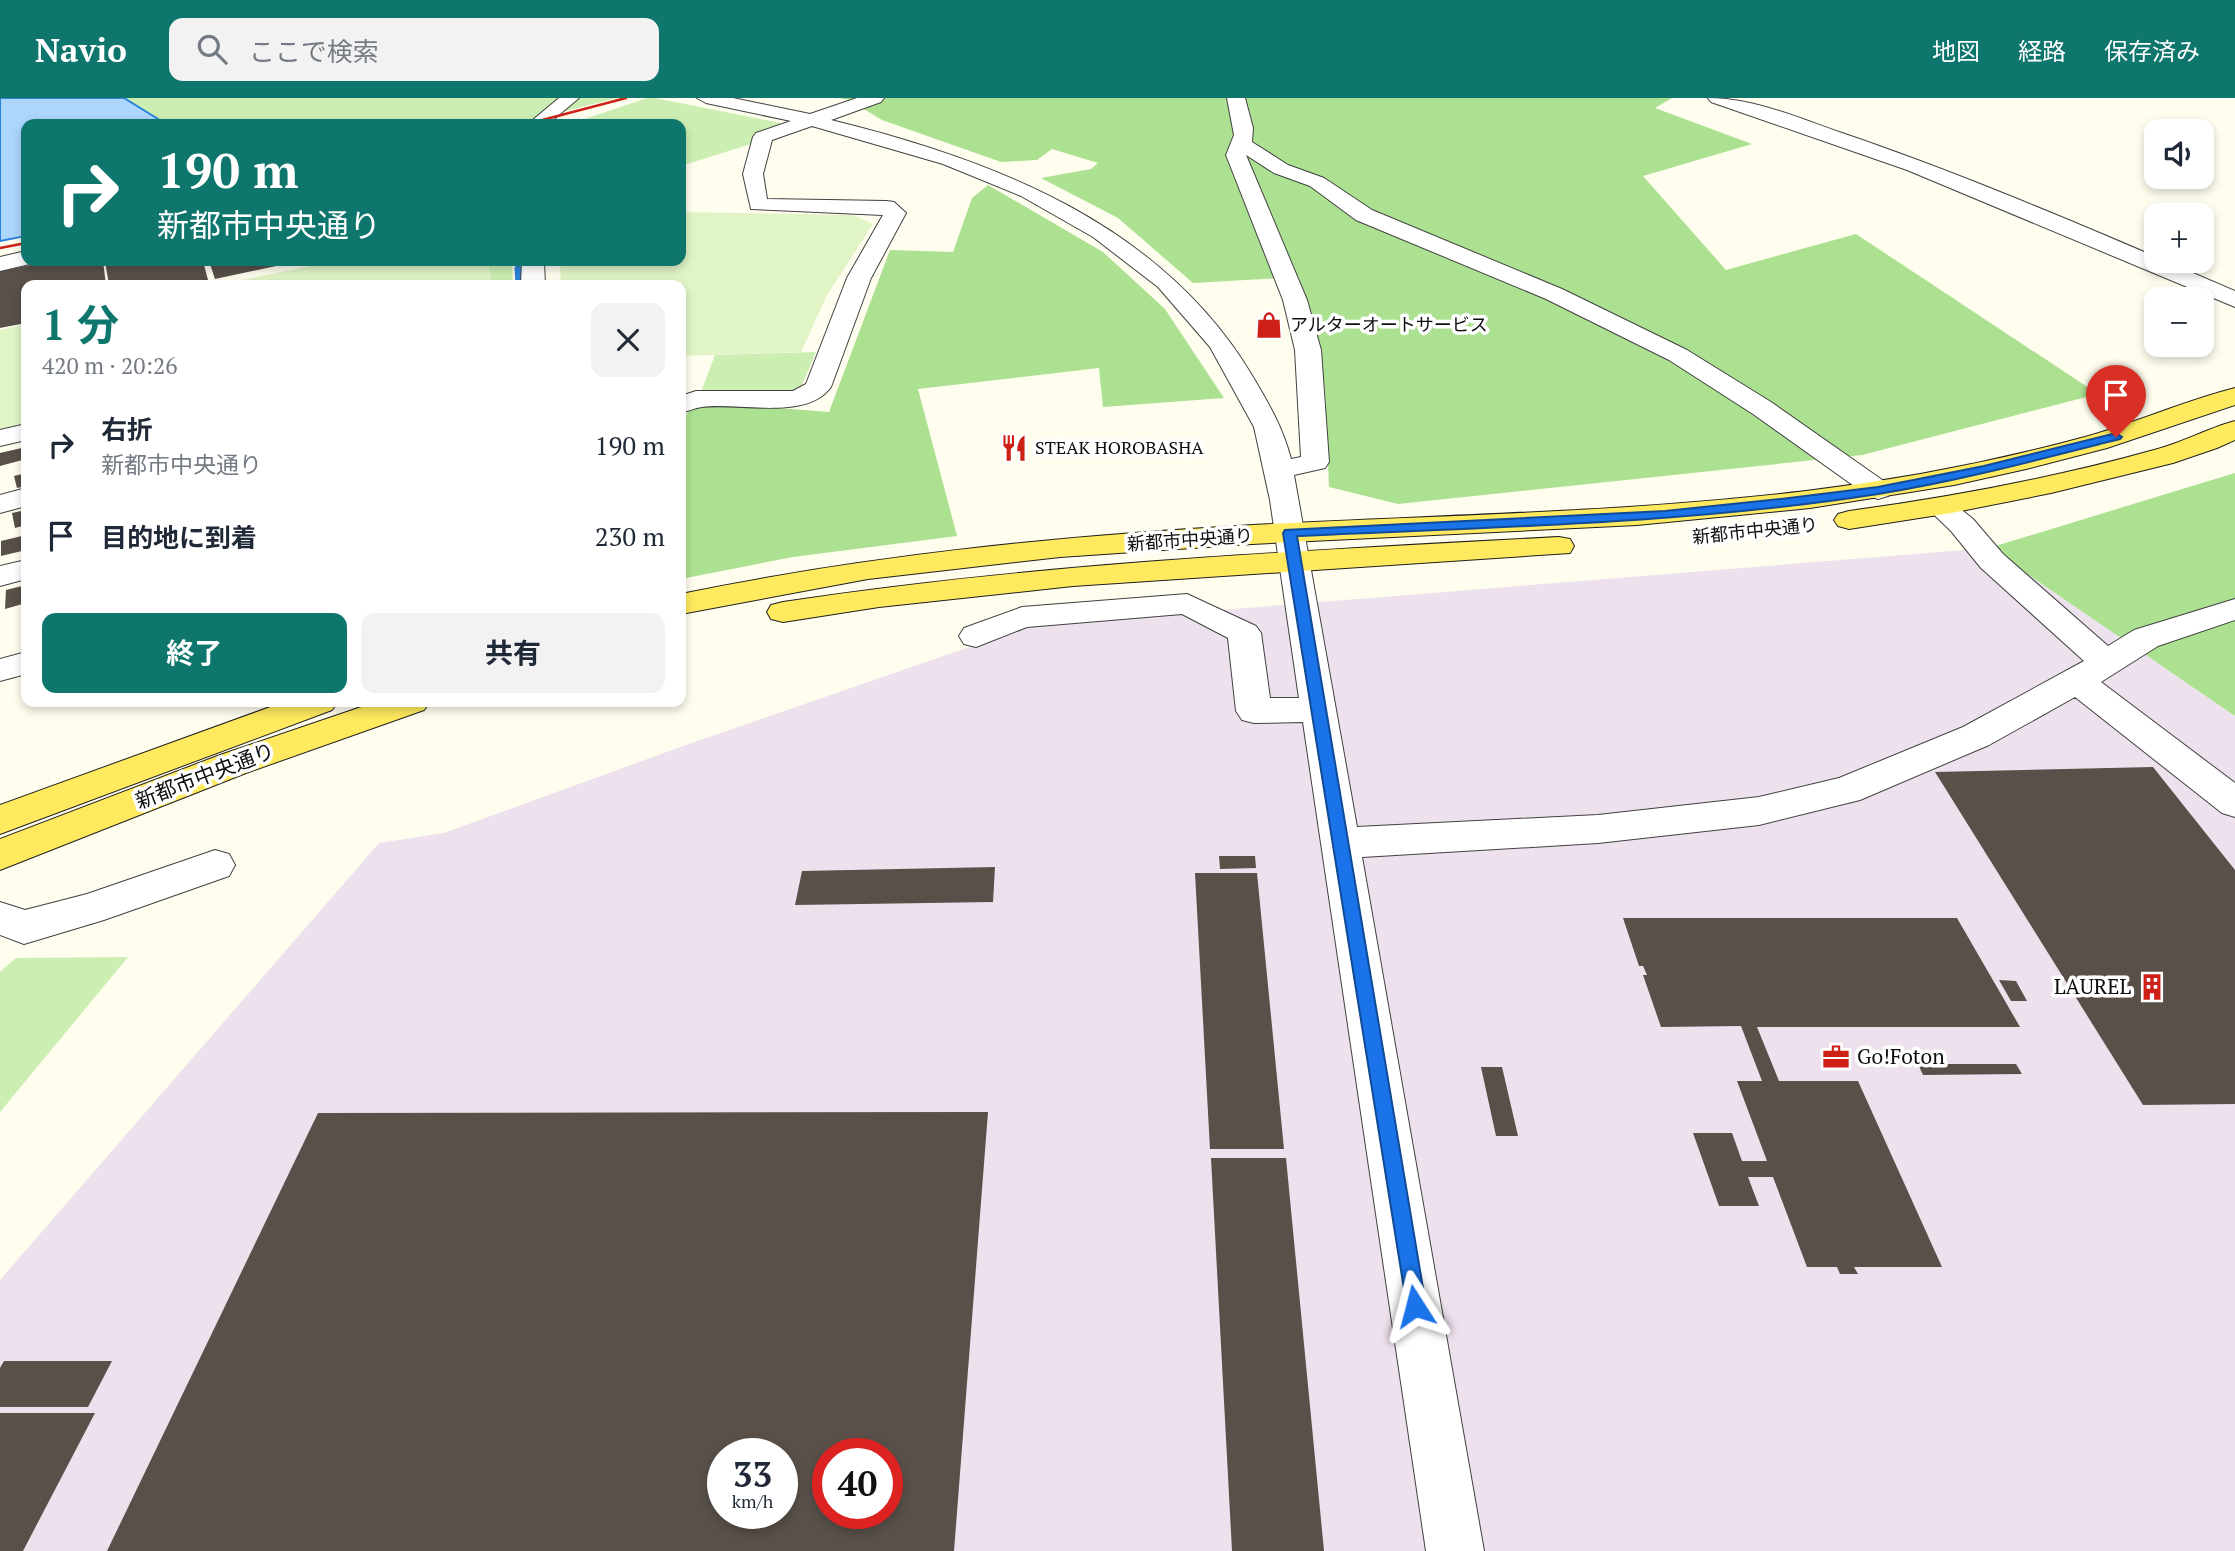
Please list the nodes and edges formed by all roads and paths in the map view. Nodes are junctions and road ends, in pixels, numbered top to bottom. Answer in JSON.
{"nodes":[{"id":1,"x":570,"y":98,"type":"edge"},
{"id":2,"x":706,"y":98,"type":"edge"},
{"id":3,"x":875,"y":98,"type":"edge"},
{"id":4,"x":1236,"y":98,"type":"edge"},
{"id":5,"x":1717,"y":98,"type":"edge"},
{"id":6,"x":543,"y":119,"type":"edge"},
{"id":7,"x":811,"y":119,"type":"junction"},
{"id":8,"x":1244,"y":145,"type":"junction"},
{"id":9,"x":21,"y":259,"type":"edge"},
{"id":10,"x":0,"y":264,"type":"edge"},
{"id":11,"x":2235,"y":300,"type":"edge"},
{"id":12,"x":2235,"y":396,"type":"edge"},
{"id":13,"x":686,"y":403,"type":"edge"},
{"id":14,"x":2235,"y":429,"type":"edge"},
{"id":15,"x":21,"y":433,"type":"edge"},
{"id":16,"x":0,"y":438,"type":"edge"},
{"id":17,"x":1278,"y":470,"type":"junction"},
{"id":18,"x":1878,"y":490,"type":"junction"},
{"id":19,"x":21,"y":498,"type":"edge"},
{"id":20,"x":0,"y":504,"type":"edge"},
{"id":21,"x":1942,"y":508,"type":"junction"},
{"id":22,"x":1292,"y":547,"type":"junction"},
{"id":23,"x":21,"y":570,"type":"edge"},
{"id":24,"x":0,"y":576,"type":"edge"},
{"id":25,"x":686,"y":603,"type":"edge"},
{"id":26,"x":2235,"y":609,"type":"edge"},
{"id":27,"x":686,"y":630,"type":"edge"},
{"id":28,"x":976,"y":636,"type":"dead end"},
{"id":29,"x":21,"y":664,"type":"edge"},
{"id":30,"x":0,"y":670,"type":"edge"},
{"id":31,"x":2092,"y":672,"type":"junction"},
{"id":32,"x":299,"y":707,"type":"edge"},
{"id":33,"x":398,"y":707,"type":"edge"},
{"id":34,"x":1319,"y":709,"type":"junction"},
{"id":35,"x":2235,"y":803,"type":"edge"},
{"id":36,"x":0,"y":820,"type":"edge"},
{"id":37,"x":1341,"y":843,"type":"junction"},
{"id":38,"x":0,"y":855,"type":"edge"},
{"id":39,"x":215,"y":865,"type":"dead end"},
{"id":40,"x":0,"y":919,"type":"edge"},
{"id":41,"x":1455,"y":1551,"type":"edge"}],
"edges":[{"from":1,"to":6,"type":"street"},
{"from":2,"to":7,"type":"street"},
{"from":3,"to":7,"type":"street"},
{"from":4,"to":8,"type":"street"},
{"from":5,"to":11,"type":"street"},
{"from":7,"to":13,"type":"street"},
{"from":7,"to":17,"type":"street"},
{"from":8,"to":17,"type":"street"},
{"from":8,"to":18,"type":"street"},
{"from":9,"to":10,"type":"street"},
{"from":12,"to":18,"type":"main road","name":"新都市中央通り"},
{"from":14,"to":21,"type":"main road","name":"新都市中央通り"},
{"from":15,"to":16,"type":"street"},
{"from":17,"to":22,"type":"street"},
{"from":18,"to":22,"type":"main road","name":"新都市中央通り"},
{"from":19,"to":20,"type":"street"},
{"from":21,"to":22,"type":"main road","name":"新都市中央通り"},
{"from":21,"to":31,"type":"street"},
{"from":22,"to":25,"type":"main road","name":"新都市中央通り"},
{"from":22,"to":27,"type":"main road","name":"新都市中央通り"},
{"from":22,"to":34,"type":"street"},
{"from":23,"to":24,"type":"street"},
{"from":26,"to":31,"type":"street"},
{"from":28,"to":34,"type":"street"},
{"from":29,"to":30,"type":"street"},
{"from":31,"to":35,"type":"street"},
{"from":31,"to":37,"type":"street"},
{"from":32,"to":36,"type":"main road","name":"新都市中央通り"},
{"from":33,"to":38,"type":"main road","name":"新都市中央通り"},
{"from":34,"to":37,"type":"street"},
{"from":37,"to":41,"type":"street"},
{"from":39,"to":40,"type":"street"}]}
